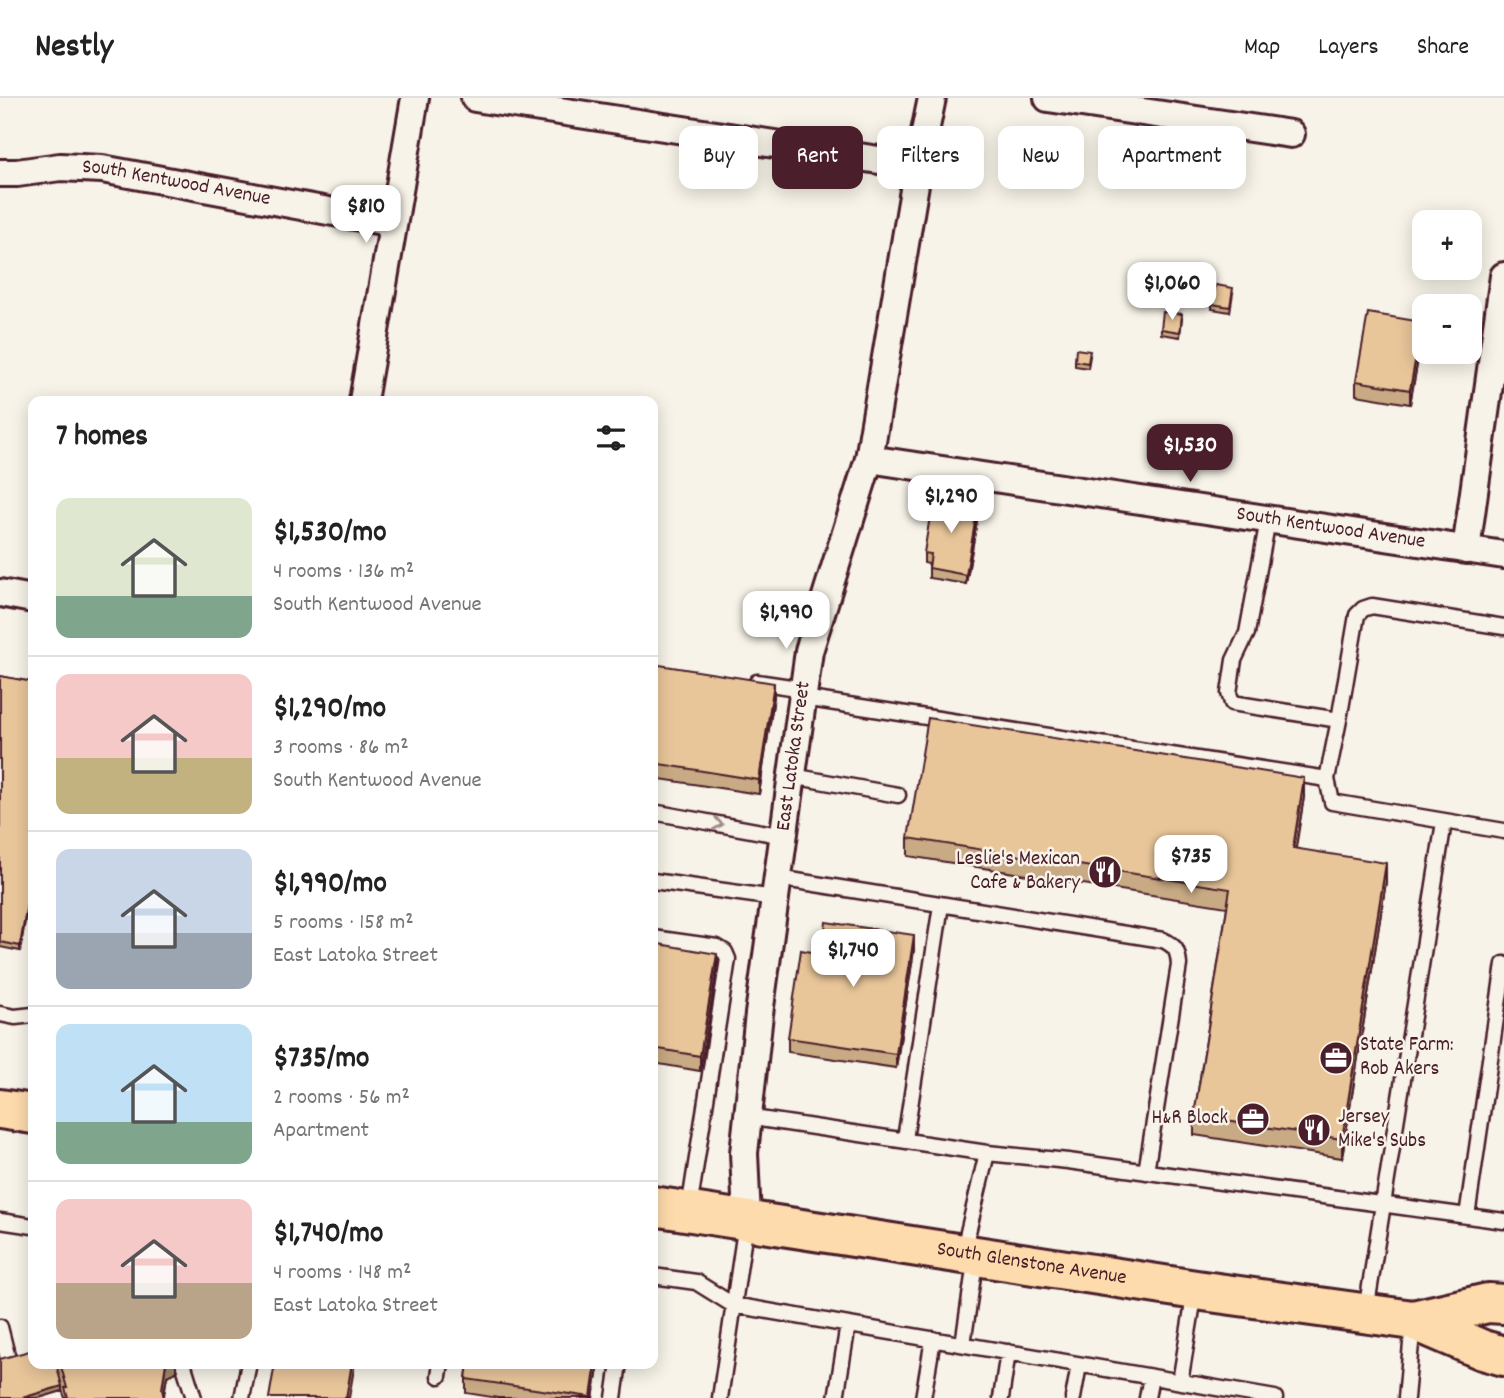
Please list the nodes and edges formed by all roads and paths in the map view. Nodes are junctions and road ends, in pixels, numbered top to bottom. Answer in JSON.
{"nodes":[{"id":1,"x":415,"y":98,"type":"edge"},
{"id":2,"x":475,"y":98,"type":"edge"},
{"id":3,"x":932,"y":98,"type":"edge"},
{"id":4,"x":1048,"y":98,"type":"edge"},
{"id":5,"x":926,"y":126,"type":"edge"},
{"id":6,"x":1291,"y":134,"type":"dead end"},
{"id":7,"x":877,"y":160,"type":"edge"},
{"id":8,"x":0,"y":173,"type":"edge"},
{"id":9,"x":914,"y":189,"type":"edge"},
{"id":10,"x":393,"y":223,"type":"junction"},
{"id":11,"x":1504,"y":276,"type":"edge"},
{"id":12,"x":364,"y":396,"type":"edge"},
{"id":13,"x":869,"y":459,"type":"junction"},
{"id":14,"x":1268,"y":520,"type":"junction"},
{"id":15,"x":1465,"y":550,"type":"junction"},
{"id":16,"x":1504,"y":555,"type":"edge"},
{"id":17,"x":0,"y":593,"type":"edge"},
{"id":18,"x":28,"y":598,"type":"edge"},
{"id":19,"x":1504,"y":627,"type":"edge"},
{"id":20,"x":749,"y":681,"type":"edge"},
{"id":21,"x":804,"y":694,"type":"junction"},
{"id":22,"x":1339,"y":720,"type":"junction"},
{"id":23,"x":792,"y":776,"type":"junction"},
{"id":24,"x":1327,"y":779,"type":"junction"},
{"id":25,"x":898,"y":795,"type":"dead end"},
{"id":26,"x":658,"y":813,"type":"edge"},
{"id":27,"x":1444,"y":822,"type":"junction"},
{"id":28,"x":1504,"y":831,"type":"edge"},
{"id":29,"x":783,"y":836,"type":"junction"},
{"id":30,"x":658,"y":881,"type":"edge"},
{"id":31,"x":776,"y":888,"type":"junction"},
{"id":32,"x":941,"y":905,"type":"junction"},
{"id":33,"x":658,"y":939,"type":"edge"},
{"id":34,"x":1504,"y":964,"type":"edge"},
{"id":35,"x":0,"y":1014,"type":"edge"},
{"id":36,"x":28,"y":1016,"type":"edge"},
{"id":37,"x":0,"y":1109,"type":"edge"},
{"id":38,"x":28,"y":1113,"type":"edge"},
{"id":39,"x":747,"y":1117,"type":"junction"},
{"id":40,"x":905,"y":1139,"type":"junction"},
{"id":41,"x":987,"y":1153,"type":"junction"},
{"id":42,"x":1146,"y":1172,"type":"junction"},
{"id":43,"x":1384,"y":1204,"type":"junction"},
{"id":44,"x":671,"y":1208,"type":"edge"},
{"id":45,"x":1467,"y":1216,"type":"junction"},
{"id":46,"x":747,"y":1219,"type":"junction"},
{"id":47,"x":0,"y":1221,"type":"edge"},
{"id":48,"x":1504,"y":1222,"type":"edge"},
{"id":49,"x":28,"y":1225,"type":"edge"},
{"id":50,"x":970,"y":1254,"type":"junction"},
{"id":51,"x":658,"y":1277,"type":"edge"},
{"id":52,"x":1196,"y":1290,"type":"junction"},
{"id":53,"x":1504,"y":1304,"type":"edge"},
{"id":54,"x":733,"y":1305,"type":"junction"},
{"id":55,"x":1366,"y":1314,"type":"junction"},
{"id":56,"x":1413,"y":1320,"type":"junction"},
{"id":57,"x":848,"y":1325,"type":"junction"},
{"id":58,"x":0,"y":1327,"type":"edge"},
{"id":59,"x":933,"y":1339,"type":"junction"},
{"id":60,"x":963,"y":1344,"type":"junction"},
{"id":61,"x":1009,"y":1352,"type":"junction"},
{"id":62,"x":1504,"y":1356,"type":"edge"},
{"id":63,"x":1079,"y":1365,"type":"junction"},
{"id":64,"x":185,"y":1369,"type":"edge"},
{"id":65,"x":247,"y":1369,"type":"edge"},
{"id":66,"x":618,"y":1369,"type":"edge"},
{"id":67,"x":1151,"y":1377,"type":"junction"},
{"id":68,"x":1180,"y":1382,"type":"junction"},
{"id":69,"x":1218,"y":1393,"type":"edge"},
{"id":70,"x":18,"y":1398,"type":"edge"},
{"id":71,"x":194,"y":1398,"type":"edge"},
{"id":72,"x":242,"y":1398,"type":"edge"},
{"id":73,"x":614,"y":1398,"type":"edge"},
{"id":74,"x":720,"y":1398,"type":"edge"},
{"id":75,"x":836,"y":1398,"type":"edge"},
{"id":76,"x":923,"y":1398,"type":"edge"},
{"id":77,"x":1001,"y":1398,"type":"edge"},
{"id":78,"x":1073,"y":1398,"type":"edge"},
{"id":79,"x":1147,"y":1398,"type":"edge"},
{"id":80,"x":1275,"y":1398,"type":"edge"},
{"id":81,"x":1406,"y":1398,"type":"edge"}],
"edges":[{"from":1,"to":10,"type":"street"},
{"from":2,"to":7,"type":"street"},
{"from":3,"to":5,"type":"street","name":"East Latoka Street"},
{"from":4,"to":6,"type":"street"},
{"from":8,"to":10,"type":"street","name":"South Kentwood Avenue"},
{"from":9,"to":13,"type":"street","name":"East Latoka Street"},
{"from":10,"to":12,"type":"street"},
{"from":11,"to":15,"type":"street"},
{"from":13,"to":14,"type":"street","name":"South Kentwood Avenue"},
{"from":13,"to":21,"type":"street","name":"East Latoka Street"},
{"from":14,"to":15,"type":"street","name":"South Kentwood Avenue"},
{"from":14,"to":22,"type":"lane"},
{"from":15,"to":16,"type":"street","name":"South Kentwood Avenue"},
{"from":17,"to":18,"type":"street"},
{"from":19,"to":22,"type":"lane"},
{"from":20,"to":21,"type":"lane"},
{"from":21,"to":23,"type":"street","name":"East Latoka Street"},
{"from":21,"to":24,"type":"lane"},
{"from":22,"to":24,"type":"lane"},
{"from":23,"to":25,"type":"lane"},
{"from":23,"to":29,"type":"street","name":"East Latoka Street"},
{"from":24,"to":27,"type":"lane"},
{"from":26,"to":29,"type":"lane","one_way":true},
{"from":27,"to":28,"type":"lane"},
{"from":27,"to":43,"type":"lane"},
{"from":29,"to":31,"type":"street","name":"East Latoka Street"},
{"from":30,"to":31,"type":"lane"},
{"from":31,"to":32,"type":"lane"},
{"from":31,"to":39,"type":"street","name":"East Latoka Street"},
{"from":32,"to":40,"type":"lane"},
{"from":32,"to":42,"type":"lane"},
{"from":33,"to":44,"type":"lane"},
{"from":34,"to":45,"type":"lane"},
{"from":35,"to":36,"type":"lane"},
{"from":37,"to":38,"type":"main road"},
{"from":39,"to":40,"type":"lane"},
{"from":39,"to":46,"type":"street","name":"East Latoka Street"},
{"from":40,"to":41,"type":"lane"},
{"from":41,"to":42,"type":"lane"},
{"from":41,"to":50,"type":"lane"},
{"from":42,"to":43,"type":"lane"},
{"from":43,"to":45,"type":"lane"},
{"from":43,"to":55,"type":"lane"},
{"from":44,"to":46,"type":"main road","name":"South Glenstone Avenue"},
{"from":45,"to":48,"type":"lane"},
{"from":46,"to":50,"type":"main road","name":"South Glenstone Avenue"},
{"from":46,"to":54,"type":"lane"},
{"from":47,"to":49,"type":"lane"},
{"from":50,"to":52,"type":"main road","name":"South Glenstone Avenue"},
{"from":50,"to":60,"type":"lane"},
{"from":51,"to":54,"type":"lane"},
{"from":52,"to":55,"type":"main road","name":"South Glenstone Avenue"},
{"from":52,"to":68,"type":"lane"},
{"from":53,"to":56,"type":"main road","name":"South Glenstone Avenue"},
{"from":54,"to":57,"type":"lane"},
{"from":54,"to":74,"type":"lane"},
{"from":55,"to":56,"type":"main road","name":"South Glenstone Avenue"},
{"from":56,"to":62,"type":"main road","name":"South Glenstone Avenue"},
{"from":56,"to":81,"type":"lane"},
{"from":57,"to":59,"type":"lane"},
{"from":57,"to":75,"type":"lane"},
{"from":58,"to":70,"type":"lane"},
{"from":59,"to":60,"type":"lane"},
{"from":59,"to":76,"type":"lane"},
{"from":60,"to":61,"type":"lane"},
{"from":61,"to":63,"type":"lane"},
{"from":61,"to":77,"type":"lane"},
{"from":63,"to":67,"type":"lane"},
{"from":63,"to":78,"type":"lane"},
{"from":64,"to":71,"type":"lane"},
{"from":65,"to":72,"type":"lane"},
{"from":66,"to":73,"type":"lane"},
{"from":67,"to":68,"type":"lane"},
{"from":67,"to":79,"type":"lane"},
{"from":68,"to":69,"type":"lane"},
{"from":69,"to":80,"type":"lane"}]}
